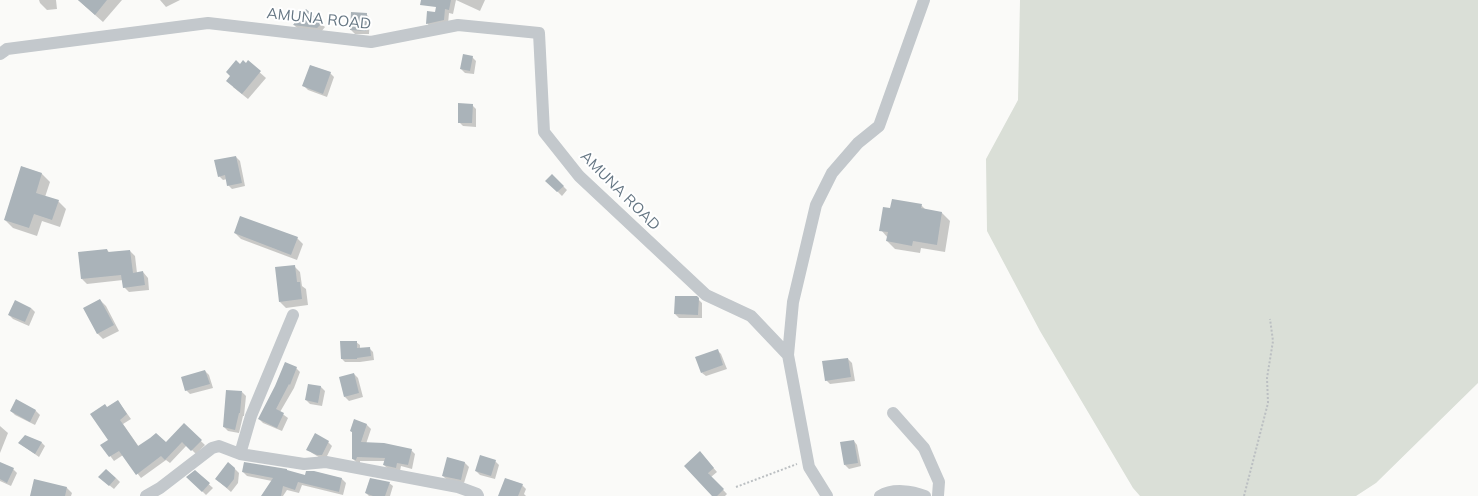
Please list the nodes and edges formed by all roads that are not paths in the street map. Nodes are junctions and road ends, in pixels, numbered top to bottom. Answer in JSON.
{"nodes":[{"id":1,"x":924,"y":0,"type":"edge"},
{"id":2,"x":0,"y":54,"type":"edge"},
{"id":3,"x":293,"y":315,"type":"dead end"},
{"id":4,"x":788,"y":354,"type":"junction"},
{"id":5,"x":893,"y":413,"type":"dead end"},
{"id":6,"x":240,"y":454,"type":"junction"},
{"id":7,"x":939,"y":482,"type":"junction"},
{"id":8,"x":146,"y":496,"type":"edge"},
{"id":9,"x":478,"y":496,"type":"edge"},
{"id":10,"x":827,"y":496,"type":"edge"},
{"id":11,"x":880,"y":496,"type":"edge"},
{"id":12,"x":925,"y":496,"type":"edge"},
{"id":13,"x":938,"y":496,"type":"edge"},
{"id":14,"x":947,"y":496,"type":"edge"}],
"edges":[{"from":1,"to":4,"type":"street"},
{"from":2,"to":4,"type":"street","name":"AMUNA ROAD"},
{"from":3,"to":6,"type":"street"},
{"from":4,"to":10,"type":"street"},
{"from":5,"to":7,"type":"street"},
{"from":6,"to":8,"type":"street"},
{"from":6,"to":9,"type":"street"},
{"from":7,"to":13,"type":"street"},
{"from":7,"to":14,"type":"street"},
{"from":11,"to":12,"type":"street"}]}
